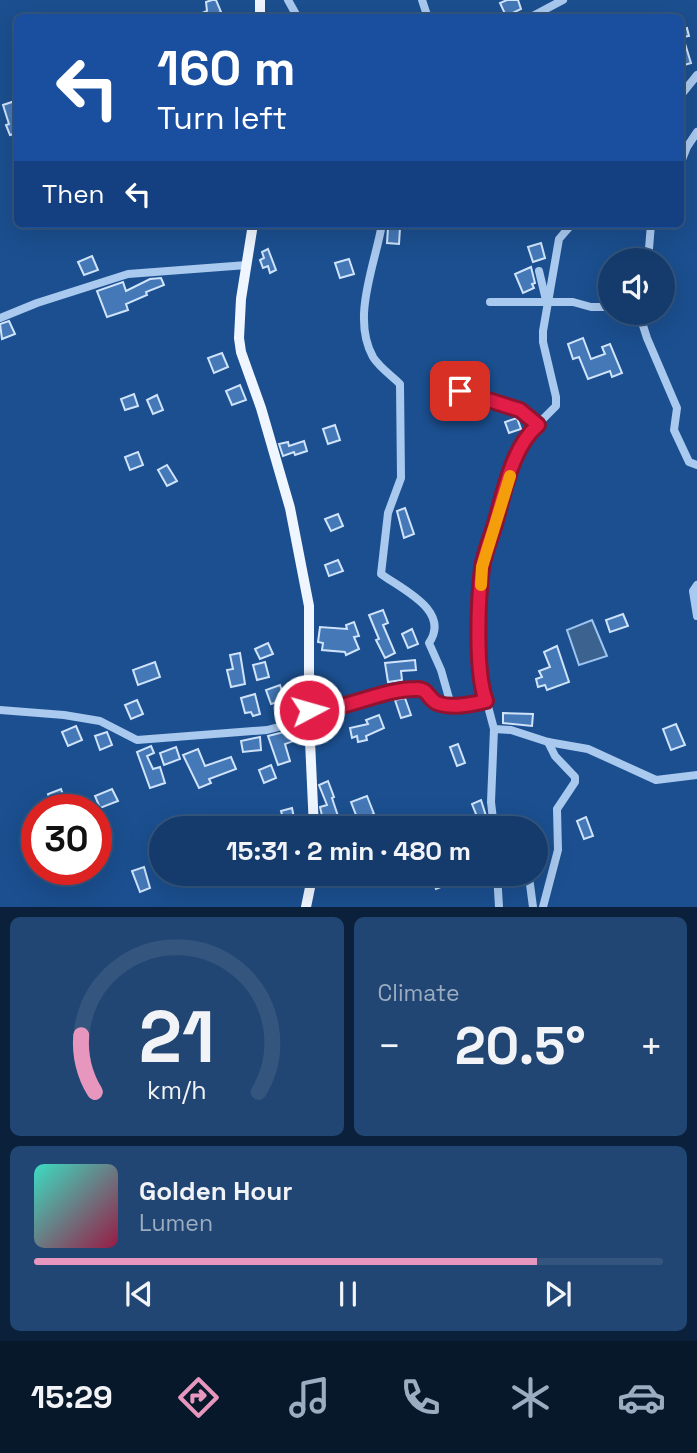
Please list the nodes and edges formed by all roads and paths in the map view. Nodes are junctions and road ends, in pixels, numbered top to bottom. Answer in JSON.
{"nodes":[{"id":1,"x":563,"y":0,"type":"edge"},
{"id":2,"x":537,"y":14,"type":"edge"},
{"id":3,"x":697,"y":75,"type":"edge"},
{"id":4,"x":684,"y":91,"type":"edge"},
{"id":5,"x":697,"y":132,"type":"edge"},
{"id":6,"x":684,"y":154,"type":"edge"},
{"id":7,"x":252,"y":228,"type":"edge"},
{"id":8,"x":381,"y":228,"type":"edge"},
{"id":9,"x":569,"y":228,"type":"edge"},
{"id":10,"x":652,"y":228,"type":"edge"},
{"id":11,"x":649,"y":248,"type":"edge"},
{"id":12,"x":247,"y":265,"type":"junction"},
{"id":13,"x":539,"y":271,"type":"dead end"},
{"id":14,"x":490,"y":302,"type":"dead end"},
{"id":15,"x":547,"y":303,"type":"junction"},
{"id":16,"x":598,"y":307,"type":"edge"},
{"id":17,"x":0,"y":318,"type":"edge"},
{"id":18,"x":643,"y":325,"type":"edge"},
{"id":19,"x":460,"y":391,"type":"dead end"},
{"id":20,"x":538,"y":425,"type":"junction"},
{"id":21,"x":697,"y":465,"type":"edge"},
{"id":22,"x":697,"y":585,"type":"edge"},
{"id":23,"x":697,"y":616,"type":"edge"},
{"id":24,"x":486,"y":701,"type":"junction"},
{"id":25,"x":451,"y":705,"type":"junction"},
{"id":26,"x":0,"y":710,"type":"edge"},
{"id":27,"x":309,"y":714,"type":"junction"},
{"id":28,"x":494,"y":729,"type":"junction"},
{"id":29,"x":548,"y":742,"type":"junction"},
{"id":30,"x":697,"y":775,"type":"edge"},
{"id":31,"x":313,"y":816,"type":"edge"},
{"id":32,"x":493,"y":816,"type":"edge"},
{"id":33,"x":310,"y":886,"type":"edge"},
{"id":34,"x":498,"y":886,"type":"edge"},
{"id":35,"x":530,"y":886,"type":"edge"},
{"id":36,"x":306,"y":907,"type":"edge"},
{"id":37,"x":499,"y":907,"type":"edge"},
{"id":38,"x":533,"y":907,"type":"edge"},
{"id":39,"x":543,"y":907,"type":"edge"}],
"edges":[{"from":1,"to":2,"type":"street"},
{"from":3,"to":4,"type":"street"},
{"from":5,"to":6,"type":"street"},
{"from":7,"to":12,"type":"main road"},
{"from":8,"to":25,"type":"street"},
{"from":9,"to":15,"type":"street"},
{"from":10,"to":11,"type":"street"},
{"from":12,"to":17,"type":"street"},
{"from":12,"to":27,"type":"main road"},
{"from":13,"to":15,"type":"street"},
{"from":14,"to":15,"type":"street"},
{"from":15,"to":16,"type":"street"},
{"from":15,"to":20,"type":"street"},
{"from":18,"to":21,"type":"street"},
{"from":19,"to":20,"type":"street"},
{"from":20,"to":24,"type":"street"},
{"from":22,"to":23,"type":"street"},
{"from":24,"to":25,"type":"street"},
{"from":24,"to":28,"type":"street"},
{"from":25,"to":27,"type":"street"},
{"from":26,"to":27,"type":"street"},
{"from":27,"to":31,"type":"main road"},
{"from":28,"to":29,"type":"street"},
{"from":28,"to":32,"type":"street"},
{"from":29,"to":30,"type":"street"},
{"from":29,"to":39,"type":"street"},
{"from":33,"to":36,"type":"main road"},
{"from":34,"to":37,"type":"street"},
{"from":35,"to":38,"type":"street"}]}
